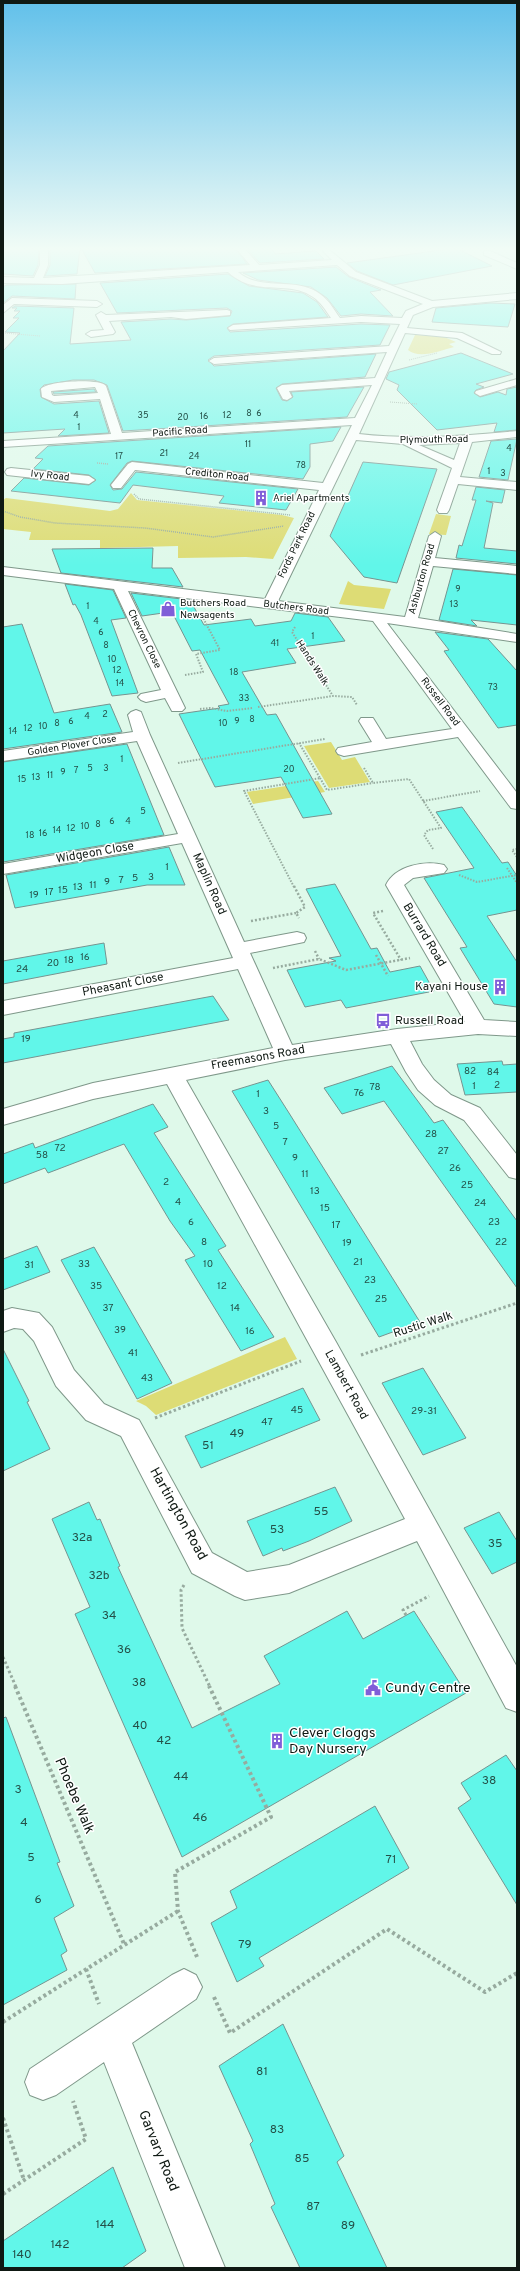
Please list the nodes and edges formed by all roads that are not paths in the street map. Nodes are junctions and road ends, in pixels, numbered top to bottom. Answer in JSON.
{"nodes":[{"id":1,"x":319,"y":354,"type":"edge"},
{"id":2,"x":391,"y":354,"type":"edge"},
{"id":3,"x":214,"y":361,"type":"dead end"},
{"id":4,"x":379,"y":380,"type":"junction"},
{"id":5,"x":517,"y":382,"type":"edge"},
{"id":6,"x":485,"y":395,"type":"dead end"},
{"id":7,"x":103,"y":396,"type":"dead end"},
{"id":8,"x":287,"y":397,"type":"dead end"},
{"id":9,"x":358,"y":421,"type":"junction"},
{"id":10,"x":517,"y":434,"type":"edge"},
{"id":11,"x":117,"y":436,"type":"junction"},
{"id":12,"x":351,"y":436,"type":"junction"},
{"id":13,"x":467,"y":440,"type":"junction"},
{"id":14,"x":401,"y":441,"type":"junction"},
{"id":15,"x":3,"y":444,"type":"edge"},
{"id":16,"x":26,"y":450,"type":"junction"},
{"id":17,"x":458,"y":466,"type":"junction"},
{"id":18,"x":11,"y":472,"type":"junction"},
{"id":19,"x":89,"y":480,"type":"dead end"},
{"id":20,"x":453,"y":480,"type":"junction"},
{"id":21,"x":3,"y":481,"type":"edge"},
{"id":22,"x":117,"y":485,"type":"road end"},
{"id":23,"x":517,"y":486,"type":"edge"},
{"id":24,"x":326,"y":487,"type":"junction"},
{"id":25,"x":443,"y":510,"type":"dead end"},
{"id":26,"x":435,"y":536,"type":"dead end"},
{"id":27,"x":426,"y":561,"type":"junction"},
{"id":28,"x":517,"y":570,"type":"edge"},
{"id":29,"x":3,"y":572,"type":"edge"},
{"id":30,"x":119,"y":586,"type":"junction"},
{"id":31,"x":269,"y":604,"type":"junction"},
{"id":32,"x":381,"y":618,"type":"junction"},
{"id":33,"x":410,"y":622,"type":"junction"},
{"id":34,"x":517,"y":638,"type":"edge"},
{"id":35,"x":170,"y":693,"type":"junction"},
{"id":36,"x":146,"y":697,"type":"dead end"},
{"id":37,"x":177,"y":708,"type":"dead end"},
{"id":38,"x":136,"y":715,"type":"dead end"},
{"id":39,"x":367,"y":721,"type":"road end"},
{"id":40,"x":462,"y":732,"type":"junction"},
{"id":41,"x":142,"y":735,"type":"junction"},
{"id":42,"x":382,"y":745,"type":"junction"},
{"id":43,"x":348,"y":750,"type":"road end"},
{"id":44,"x":3,"y":756,"type":"edge"},
{"id":45,"x":517,"y":804,"type":"edge"},
{"id":46,"x":188,"y":837,"type":"junction"},
{"id":47,"x":442,"y":865,"type":"road end"},
{"id":48,"x":3,"y":869,"type":"edge"},
{"id":49,"x":303,"y":934,"type":"road end"},
{"id":50,"x":244,"y":961,"type":"junction"},
{"id":51,"x":3,"y":1008,"type":"edge"},
{"id":52,"x":478,"y":1027,"type":"junction"},
{"id":53,"x":517,"y":1029,"type":"edge"},
{"id":54,"x":397,"y":1036,"type":"junction"},
{"id":55,"x":285,"y":1053,"type":"junction"},
{"id":56,"x":172,"y":1074,"type":"junction"},
{"id":57,"x":3,"y":1118,"type":"edge"},
{"id":58,"x":515,"y":1165,"type":"edge"},
{"id":59,"x":3,"y":1322,"type":"edge"},
{"id":60,"x":423,"y":1525,"type":"junction"},
{"id":61,"x":517,"y":1697,"type":"edge"},
{"id":62,"x":194,"y":1981,"type":"road end"},
{"id":63,"x":111,"y":2035,"type":"junction"},
{"id":64,"x":43,"y":2082,"type":"dead end"},
{"id":65,"x":205,"y":2268,"type":"edge"}],
"edges":[{"from":1,"to":3,"type":"street"},
{"from":2,"to":4,"type":"street","name":"Fords Park Road"},
{"from":4,"to":8,"type":"street"},
{"from":4,"to":9,"type":"street","name":"Fords Park Road"},
{"from":5,"to":6,"type":"street"},
{"from":7,"to":11,"type":"street"},
{"from":9,"to":11,"type":"street","name":"Pacific Road"},
{"from":9,"to":12,"type":"street","name":"Fords Park Road"},
{"from":10,"to":13,"type":"street","name":"Plymouth Road"},
{"from":11,"to":16,"type":"street","name":"Pacific Road"},
{"from":12,"to":14,"type":"street","name":"Plymouth Road"},
{"from":12,"to":24,"type":"street","name":"Fords Park Road"},
{"from":13,"to":14,"type":"street","name":"Plymouth Road"},
{"from":13,"to":17,"type":"street"},
{"from":14,"to":17,"type":"street"},
{"from":15,"to":16,"type":"street","name":"Pacific Road"},
{"from":16,"to":18,"type":"street","name":"Ivy Road"},
{"from":17,"to":20,"type":"street"},
{"from":18,"to":19,"type":"street","name":"Ivy Road"},
{"from":18,"to":21,"type":"street","name":"Ivy Road"},
{"from":20,"to":23,"type":"street"},
{"from":20,"to":25,"type":"street"},
{"from":22,"to":24,"type":"street","name":"Crediton Road"},
{"from":24,"to":31,"type":"street","name":"Fords Park Road"},
{"from":26,"to":27,"type":"street","name":"Ashburton Road"},
{"from":27,"to":28,"type":"street"},
{"from":27,"to":33,"type":"street","name":"Ashburton Road"},
{"from":29,"to":30,"type":"street","name":"Butchers Road"},
{"from":30,"to":31,"type":"street","name":"Butchers Road"},
{"from":30,"to":35,"type":"street","name":"Chevron Close"},
{"from":31,"to":32,"type":"street","name":"Butchers Road"},
{"from":32,"to":33,"type":"street","name":"Butchers Road"},
{"from":32,"to":40,"type":"street","name":"Russell Road"},
{"from":33,"to":34,"type":"street","name":"Butchers Road"},
{"from":35,"to":36,"type":"street"},
{"from":35,"to":37,"type":"street","name":"Chevron Close"},
{"from":38,"to":41,"type":"street","name":"Maplin Road"},
{"from":39,"to":42,"type":"street"},
{"from":40,"to":42,"type":"street"},
{"from":40,"to":45,"type":"street","name":"Russell Road"},
{"from":41,"to":44,"type":"street","name":"Golden Plover Close"},
{"from":41,"to":46,"type":"street","name":"Maplin Road"},
{"from":42,"to":43,"type":"street"},
{"from":46,"to":48,"type":"street","name":"Widgeon Close"},
{"from":46,"to":50,"type":"street","name":"Maplin Road"},
{"from":47,"to":52,"type":"street","name":"Burrard Road"},
{"from":49,"to":50,"type":"street","name":"Pheasant Close"},
{"from":50,"to":51,"type":"street","name":"Pheasant Close"},
{"from":50,"to":55,"type":"street","name":"Maplin Road"},
{"from":52,"to":53,"type":"street","name":"Freemasons Road"},
{"from":52,"to":54,"type":"street","name":"Freemasons Road"},
{"from":54,"to":55,"type":"street","name":"Freemasons Road"},
{"from":54,"to":58,"type":"street"},
{"from":55,"to":56,"type":"street","name":"Freemasons Road"},
{"from":56,"to":57,"type":"street","name":"Freemasons Road"},
{"from":56,"to":60,"type":"street","name":"Lambert Road"},
{"from":59,"to":60,"type":"street","name":"Hartington Road"},
{"from":60,"to":61,"type":"street","name":"Lambert Road"},
{"from":62,"to":63,"type":"street"},
{"from":63,"to":64,"type":"street"},
{"from":63,"to":65,"type":"street","name":"Garvary Road"}]}
